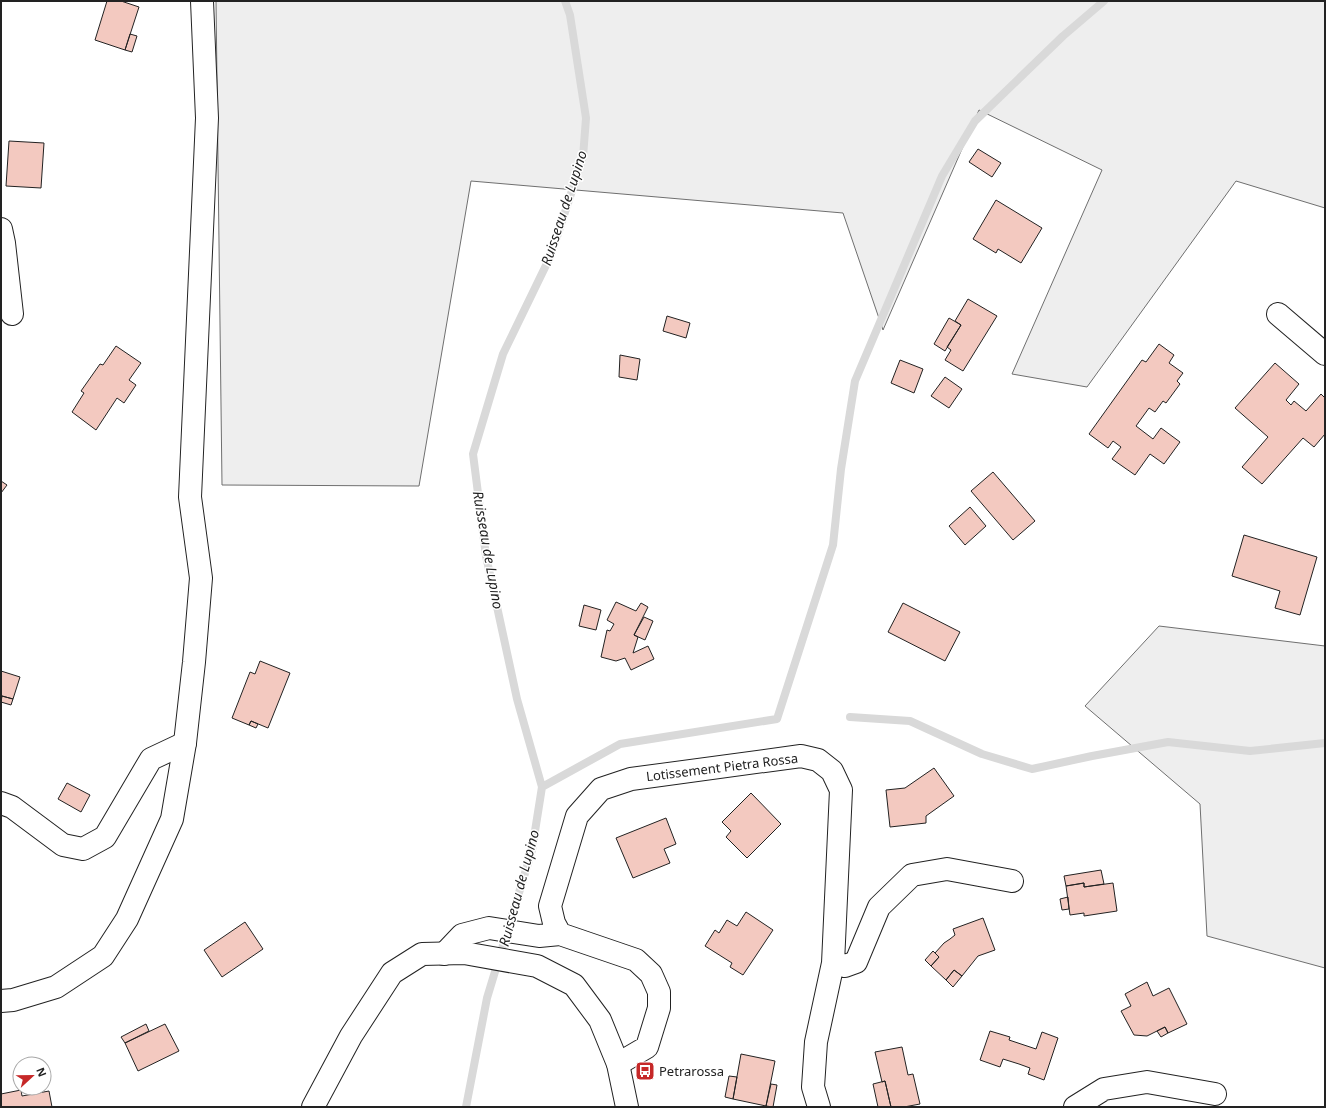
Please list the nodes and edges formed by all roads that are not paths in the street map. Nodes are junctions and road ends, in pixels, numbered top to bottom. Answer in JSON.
{"nodes":[{"id":1,"x":202,"y":1,"type":"edge"},
{"id":2,"x":1,"y":229,"type":"edge"},
{"id":3,"x":12,"y":314,"type":"dead end"},
{"id":4,"x":1278,"y":314,"type":"dead end"},
{"id":5,"x":1325,"y":354,"type":"edge"},
{"id":6,"x":185,"y":743,"type":"junction"},
{"id":7,"x":1,"y":803,"type":"edge"},
{"id":8,"x":1012,"y":881,"type":"dead end"},
{"id":9,"x":560,"y":934,"type":"junction"},
{"id":10,"x":454,"y":953,"type":"junction"},
{"id":11,"x":833,"y":963,"type":"junction"},
{"id":12,"x":1,"y":1001,"type":"edge"},
{"id":13,"x":618,"y":1064,"type":"junction"},
{"id":14,"x":1215,"y":1094,"type":"dead end"},
{"id":15,"x":313,"y":1107,"type":"edge"},
{"id":16,"x":628,"y":1107,"type":"edge"},
{"id":17,"x":819,"y":1107,"type":"edge"},
{"id":18,"x":1075,"y":1107,"type":"edge"}],
"edges":[{"from":1,"to":6,"type":"street"},
{"from":2,"to":3,"type":"street"},
{"from":4,"to":5,"type":"street"},
{"from":6,"to":7,"type":"street"},
{"from":6,"to":12,"type":"street"},
{"from":8,"to":11,"type":"street"},
{"from":9,"to":10,"type":"street"},
{"from":9,"to":11,"type":"street","name":"Lotissement Pietra Rossa"},
{"from":9,"to":13,"type":"street"},
{"from":10,"to":13,"type":"street"},
{"from":10,"to":15,"type":"street"},
{"from":11,"to":17,"type":"street","name":"Lotissement Pietra Rossa"},
{"from":13,"to":16,"type":"street"},
{"from":14,"to":18,"type":"street"}]}
